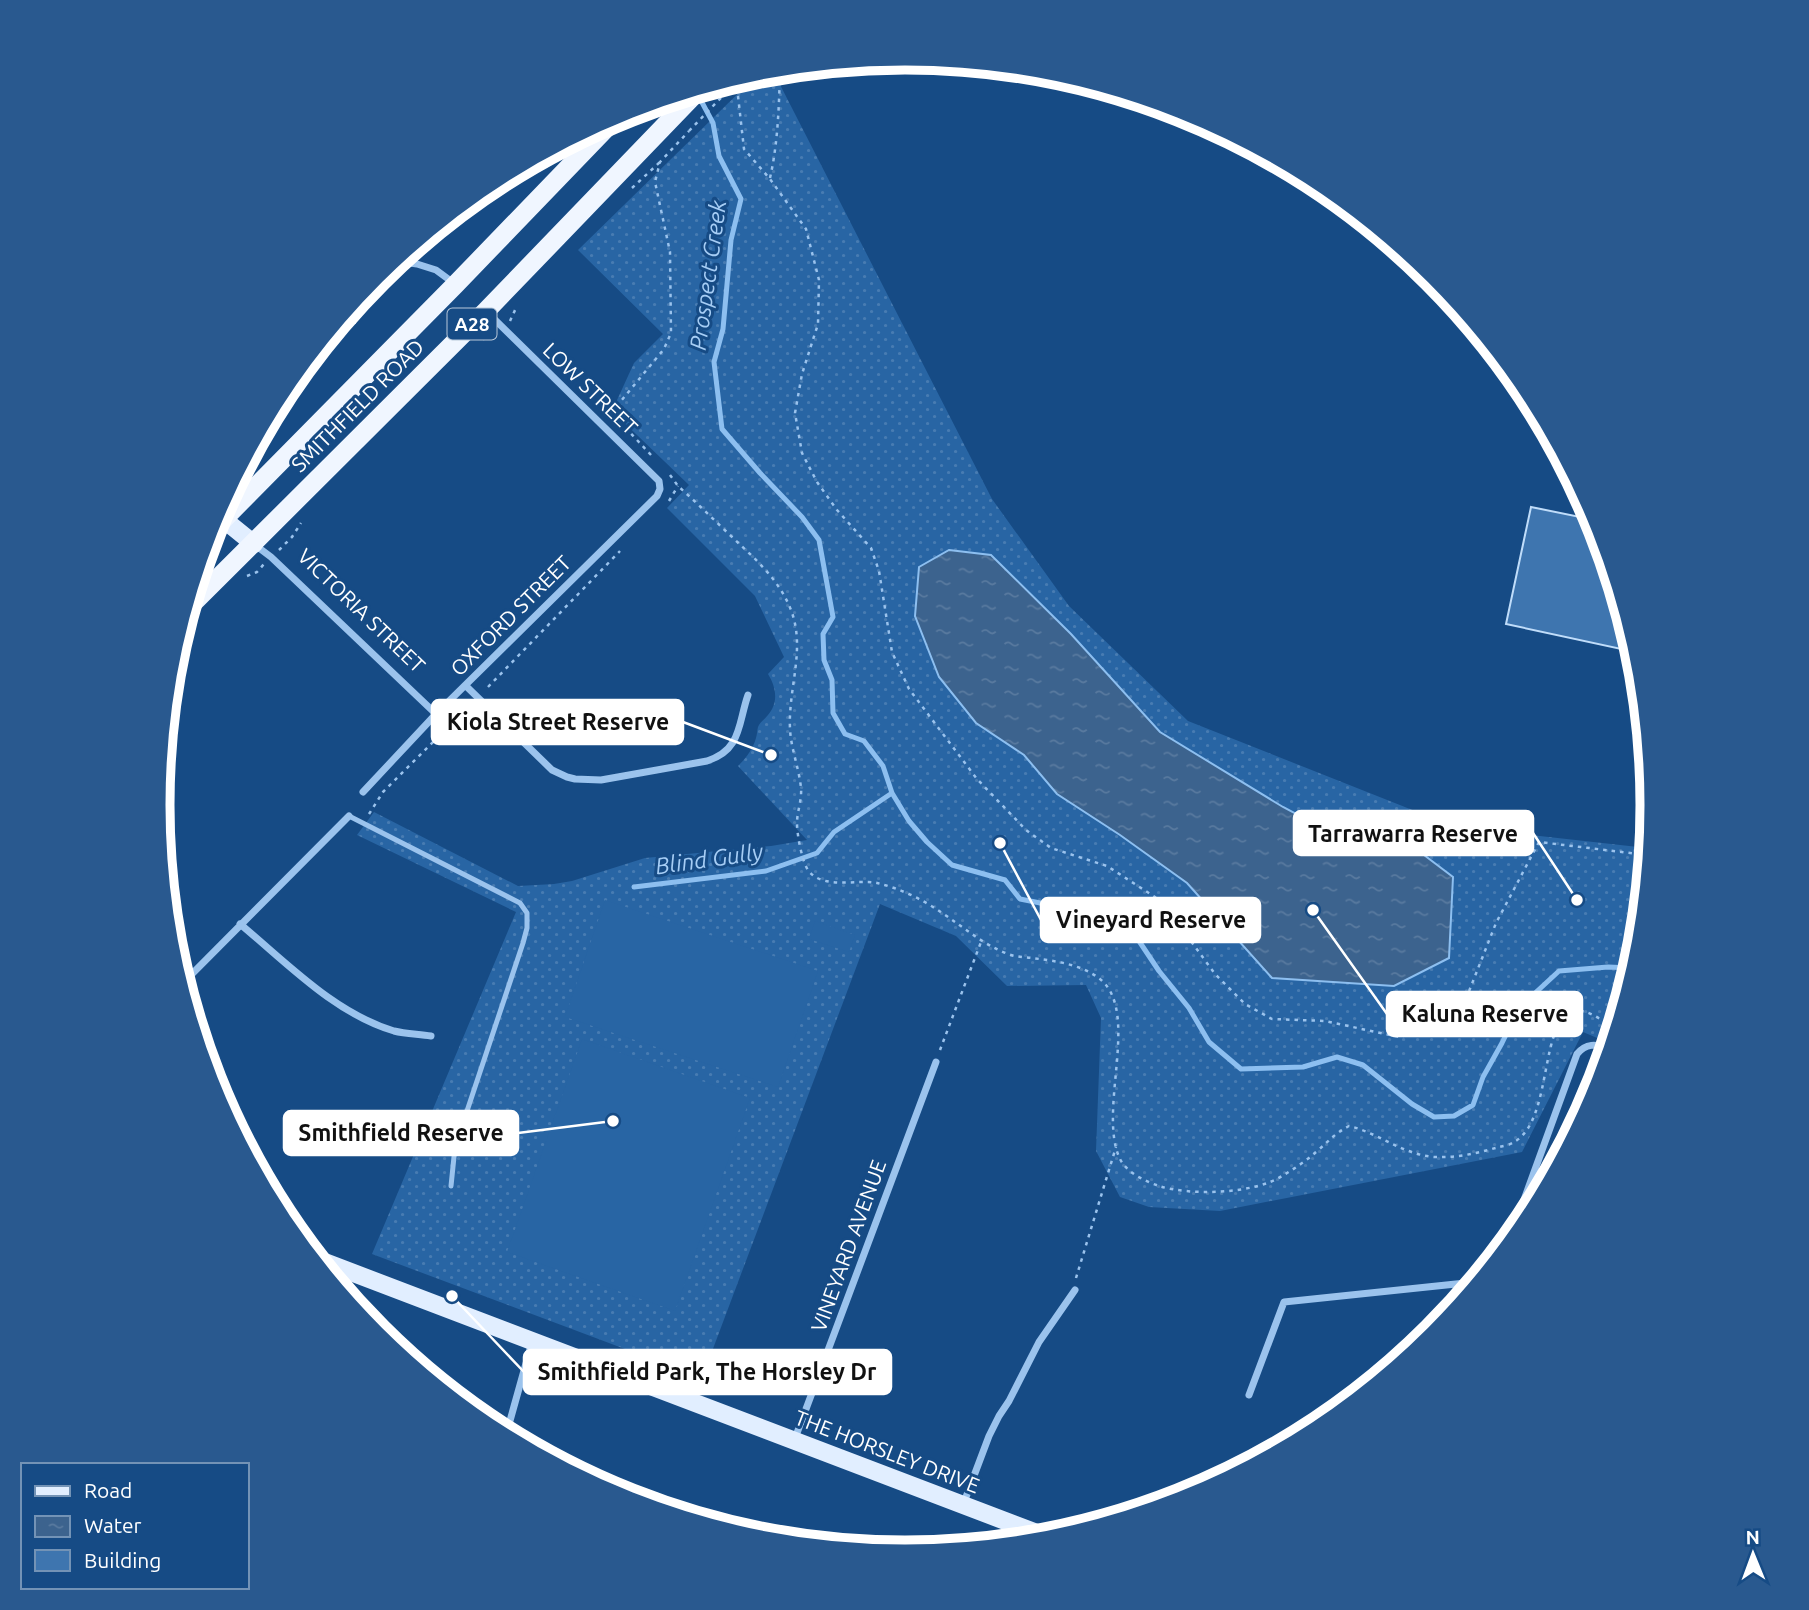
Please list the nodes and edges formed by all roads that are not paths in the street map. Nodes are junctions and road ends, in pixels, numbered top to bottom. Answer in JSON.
{"nodes":[{"id":1,"x":686,"y":103,"type":"edge"},
{"id":2,"x":597,"y":138,"type":"edge"},
{"id":3,"x":409,"y":263,"type":"edge"},
{"id":4,"x":455,"y":285,"type":"junction"},
{"id":5,"x":486,"y":311,"type":"junction"},
{"id":6,"x":657,"y":496,"type":"joint"},
{"id":7,"x":232,"y":508,"type":"edge"},
{"id":8,"x":223,"y":529,"type":"edge"},
{"id":9,"x":254,"y":544,"type":"junction"},
{"id":10,"x":201,"y":595,"type":"edge"},
{"id":11,"x":466,"y":686,"type":"junction"},
{"id":12,"x":748,"y":695,"type":"dead end"},
{"id":13,"x":436,"y":714,"type":"junction"},
{"id":14,"x":363,"y":792,"type":"dead end"},
{"id":15,"x":349,"y":816,"type":"joint"},
{"id":16,"x":240,"y":924,"type":"junction"},
{"id":17,"x":190,"y":975,"type":"edge"},
{"id":18,"x":431,"y":1036,"type":"dead end"},
{"id":19,"x":1598,"y":1046,"type":"edge"},
{"id":20,"x":936,"y":1062,"type":"road end"},
{"id":21,"x":451,"y":1186,"type":"dead end"},
{"id":22,"x":1523,"y":1201,"type":"edge"},
{"id":23,"x":331,"y":1265,"type":"edge"},
{"id":24,"x":1463,"y":1283,"type":"edge"},
{"id":25,"x":1075,"y":1290,"type":"road end"},
{"id":26,"x":532,"y":1341,"type":"junction"},
{"id":27,"x":1250,"y":1395,"type":"dead end"},
{"id":28,"x":509,"y":1424,"type":"edge"},
{"id":29,"x":794,"y":1442,"type":"junction"},
{"id":30,"x":963,"y":1505,"type":"junction"},
{"id":31,"x":1028,"y":1529,"type":"edge"}],
"edges":[{"from":1,"to":5,"type":"highway","name":"SMITHFIELD ROAD","number":"A28"},
{"from":2,"to":4,"type":"highway","name":"SMITHFIELD ROAD","number":"A28"},
{"from":3,"to":4,"type":"street"},
{"from":4,"to":7,"type":"highway","name":"SMITHFIELD ROAD","number":"A28"},
{"from":5,"to":6,"type":"street","name":"LOW STREET"},
{"from":5,"to":9,"type":"highway","name":"SMITHFIELD ROAD","number":"A28"},
{"from":6,"to":11,"type":"street","name":"OXFORD STREET"},
{"from":8,"to":9,"type":"main road","name":"VICTORIA STREET"},
{"from":9,"to":10,"type":"highway","name":"SMITHFIELD ROAD","number":"A28"},
{"from":9,"to":13,"type":"street","name":"VICTORIA STREET"},
{"from":11,"to":12,"type":"street"},
{"from":11,"to":13,"type":"street","name":"OXFORD STREET"},
{"from":13,"to":14,"type":"street","name":"OXFORD STREET"},
{"from":15,"to":16,"type":"street"},
{"from":15,"to":21,"type":"lane"},
{"from":16,"to":17,"type":"street"},
{"from":16,"to":18,"type":"street"},
{"from":19,"to":22,"type":"street"},
{"from":20,"to":29,"type":"street","name":"VINEYARD AVENUE"},
{"from":23,"to":26,"type":"main road","name":"THE HORSLEY DRIVE"},
{"from":24,"to":27,"type":"street"},
{"from":25,"to":30,"type":"street"},
{"from":26,"to":28,"type":"street"},
{"from":26,"to":29,"type":"main road","name":"THE HORSLEY DRIVE"},
{"from":29,"to":30,"type":"main road","name":"THE HORSLEY DRIVE"},
{"from":30,"to":31,"type":"main road","name":"THE HORSLEY DRIVE"}]}
